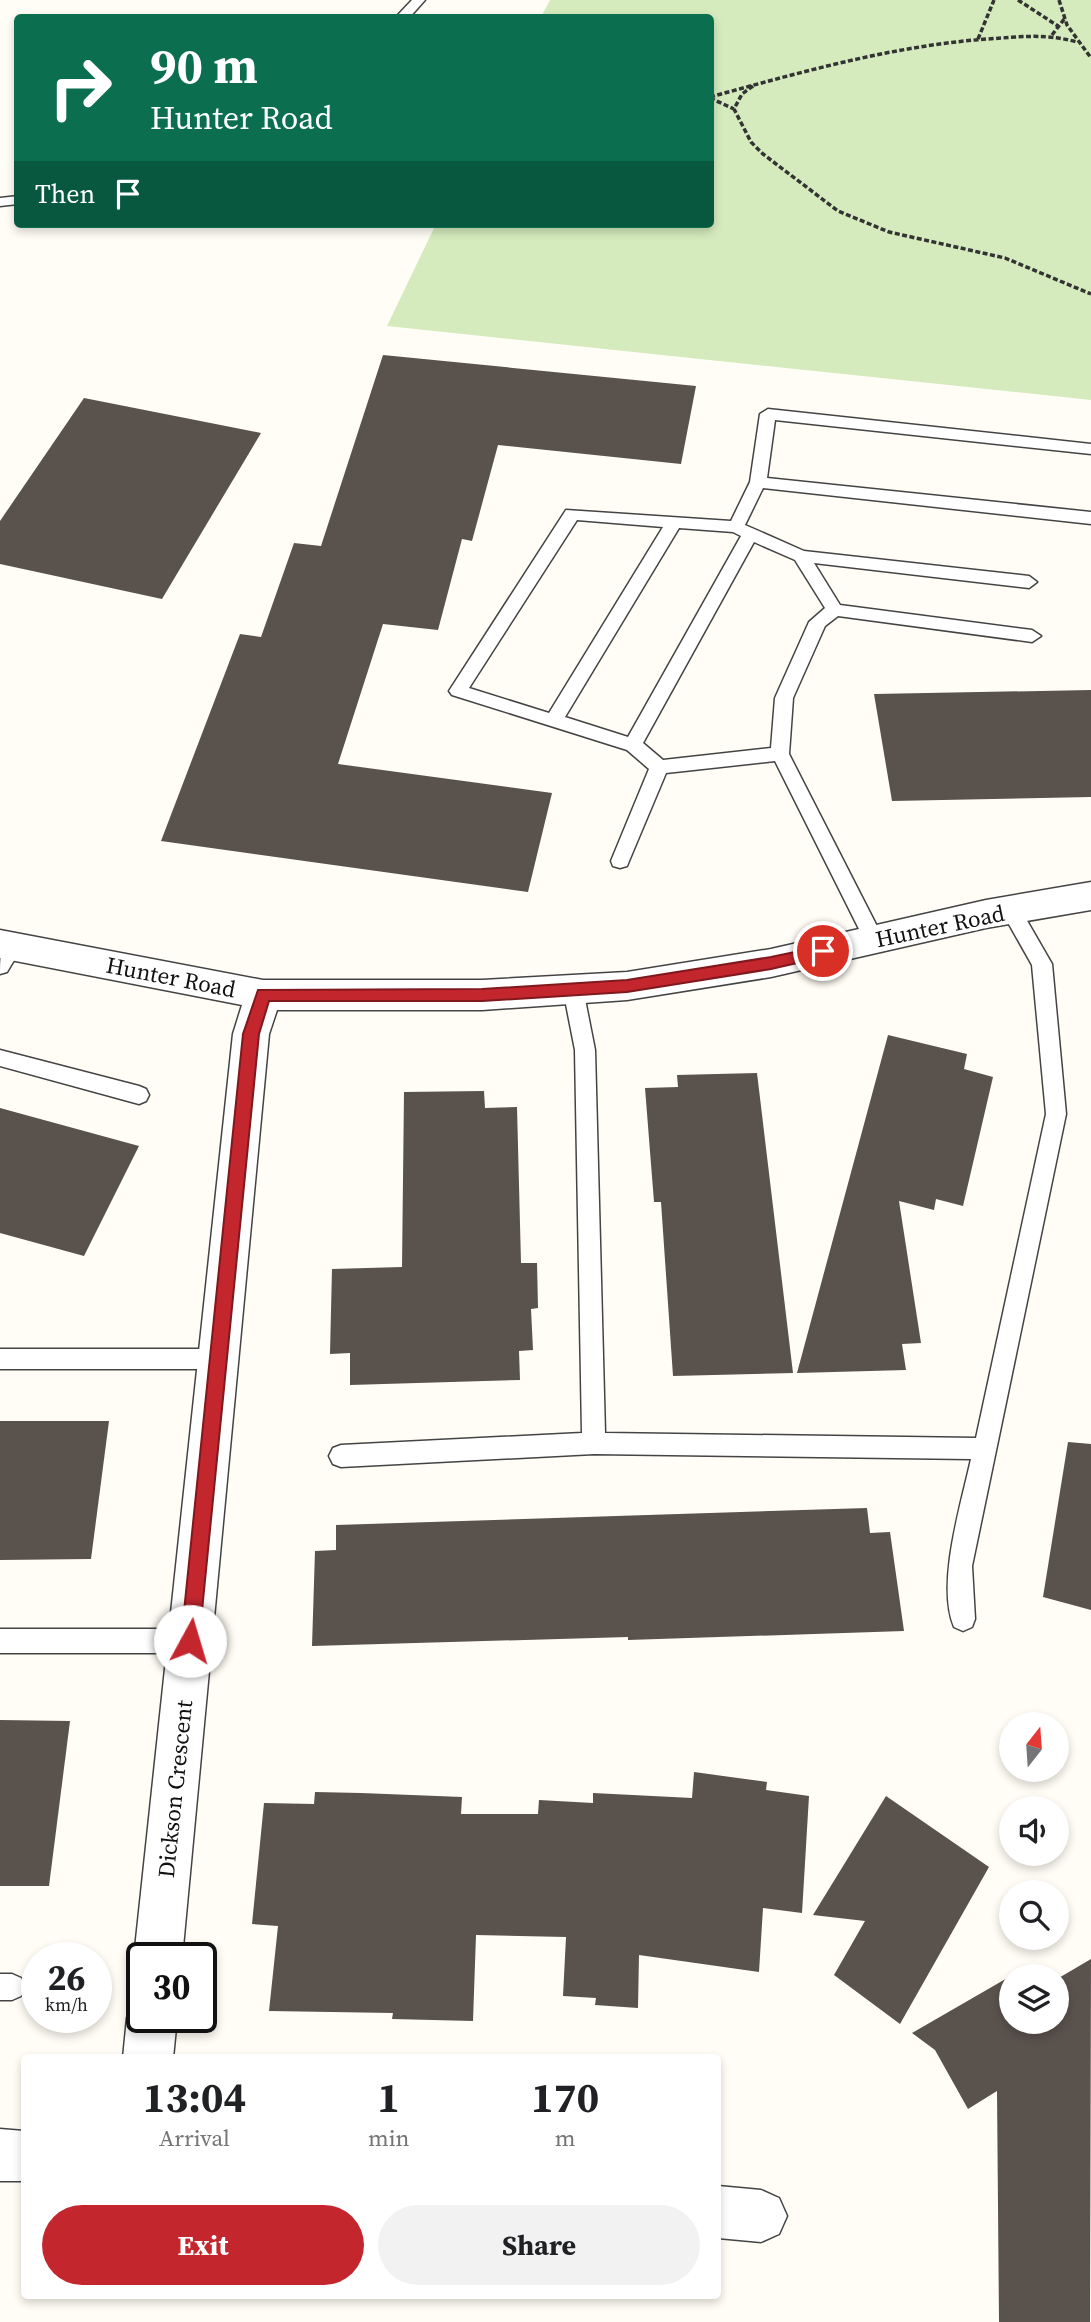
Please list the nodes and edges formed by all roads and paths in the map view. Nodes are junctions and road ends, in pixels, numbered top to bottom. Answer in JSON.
{"nodes":[{"id":1,"x":419,"y":0,"type":"edge"},
{"id":2,"x":994,"y":0,"type":"edge"},
{"id":3,"x":1018,"y":0,"type":"edge"},
{"id":4,"x":1059,"y":0,"type":"edge"},
{"id":5,"x":405,"y":14,"type":"edge"},
{"id":6,"x":1065,"y":18,"type":"junction"},
{"id":7,"x":1058,"y":26,"type":"junction"},
{"id":8,"x":1052,"y":34,"type":"junction"},
{"id":9,"x":978,"y":39,"type":"junction"},
{"id":10,"x":1077,"y":42,"type":"junction"},
{"id":11,"x":1091,"y":58,"type":"edge"},
{"id":12,"x":753,"y":86,"type":"junction"},
{"id":13,"x":714,"y":97,"type":"edge"},
{"id":14,"x":714,"y":100,"type":"edge"},
{"id":15,"x":734,"y":109,"type":"junction"},
{"id":16,"x":1091,"y":293,"type":"edge"},
{"id":17,"x":1091,"y":449,"type":"edge"},
{"id":18,"x":758,"y":482,"type":"junction"},
{"id":19,"x":1091,"y":519,"type":"edge"},
{"id":20,"x":674,"y":522,"type":"junction"},
{"id":21,"x":743,"y":530,"type":"junction"},
{"id":22,"x":801,"y":556,"type":"junction"},
{"id":23,"x":1029,"y":582,"type":"dead end"},
{"id":24,"x":835,"y":610,"type":"junction"},
{"id":25,"x":1032,"y":636,"type":"dead end"},
{"id":26,"x":554,"y":720,"type":"junction"},
{"id":27,"x":633,"y":745,"type":"junction"},
{"id":28,"x":780,"y":754,"type":"junction"},
{"id":29,"x":659,"y":767,"type":"junction"},
{"id":30,"x":620,"y":861,"type":"dead end"},
{"id":31,"x":1091,"y":896,"type":"edge"},
{"id":32,"x":1011,"y":910,"type":"junction"},
{"id":33,"x":874,"y":940,"type":"junction"},
{"id":34,"x":4,"y":952,"type":"edge"},
{"id":35,"x":573,"y":989,"type":"junction"},
{"id":36,"x":263,"y":995,"type":"junction"},
{"id":37,"x":0,"y":1058,"type":"edge"},
{"id":38,"x":139,"y":1095,"type":"dead end"},
{"id":39,"x":0,"y":1359,"type":"edge"},
{"id":40,"x":218,"y":1359,"type":"junction"},
{"id":41,"x":594,"y":1443,"type":"junction"},
{"id":42,"x":985,"y":1449,"type":"junction"},
{"id":43,"x":341,"y":1456,"type":"dead end"},
{"id":44,"x":963,"y":1619,"type":"dead end"},
{"id":45,"x":0,"y":1641,"type":"edge"},
{"id":46,"x":190,"y":1641,"type":"junction"},
{"id":47,"x":160,"y":1942,"type":"edge"},
{"id":48,"x":150,"y":2033,"type":"edge"},
{"id":49,"x":148,"y":2054,"type":"edge"},
{"id":50,"x":0,"y":2155,"type":"edge"},
{"id":51,"x":21,"y":2156,"type":"edge"}],
"edges":[{"from":1,"to":5,"type":"lane"},
{"from":2,"to":9,"type":"path"},
{"from":3,"to":7,"type":"path"},
{"from":4,"to":6,"type":"path"},
{"from":6,"to":7,"type":"path"},
{"from":6,"to":10,"type":"path"},
{"from":7,"to":8,"type":"path"},
{"from":8,"to":9,"type":"path"},
{"from":8,"to":10,"type":"path"},
{"from":9,"to":12,"type":"path"},
{"from":10,"to":11,"type":"path"},
{"from":12,"to":13,"type":"path"},
{"from":12,"to":15,"type":"path"},
{"from":14,"to":15,"type":"path"},
{"from":15,"to":16,"type":"path"},
{"from":17,"to":18,"type":"lane"},
{"from":18,"to":19,"type":"lane"},
{"from":18,"to":21,"type":"lane"},
{"from":20,"to":21,"type":"lane"},
{"from":20,"to":26,"type":"lane"},
{"from":20,"to":26,"type":"lane"},
{"from":21,"to":22,"type":"lane"},
{"from":21,"to":27,"type":"lane"},
{"from":22,"to":23,"type":"lane"},
{"from":22,"to":24,"type":"lane"},
{"from":24,"to":25,"type":"lane"},
{"from":24,"to":28,"type":"lane"},
{"from":26,"to":27,"type":"lane"},
{"from":27,"to":29,"type":"lane"},
{"from":28,"to":29,"type":"lane"},
{"from":28,"to":33,"type":"lane"},
{"from":29,"to":30,"type":"lane"},
{"from":31,"to":32,"type":"street","name":"Hunter Road"},
{"from":32,"to":33,"type":"street","name":"Hunter Road"},
{"from":32,"to":42,"type":"lane"},
{"from":33,"to":35,"type":"street","name":"Hunter Road"},
{"from":34,"to":36,"type":"street","name":"Hunter Road"},
{"from":35,"to":36,"type":"street","name":"Hunter Road"},
{"from":35,"to":41,"type":"lane"},
{"from":36,"to":40,"type":"street","name":"Dickson Crescent"},
{"from":37,"to":38,"type":"lane"},
{"from":39,"to":40,"type":"lane"},
{"from":40,"to":46,"type":"street","name":"Dickson Crescent"},
{"from":41,"to":42,"type":"lane"},
{"from":41,"to":43,"type":"lane"},
{"from":42,"to":44,"type":"lane"},
{"from":45,"to":46,"type":"lane"},
{"from":46,"to":47,"type":"street","name":"Dickson Crescent"},
{"from":48,"to":49,"type":"street"},
{"from":50,"to":51,"type":"street"}]}
